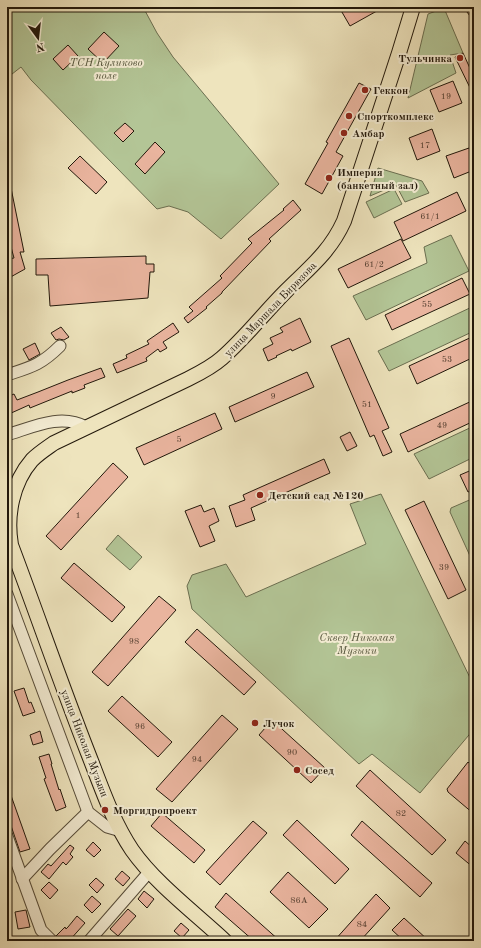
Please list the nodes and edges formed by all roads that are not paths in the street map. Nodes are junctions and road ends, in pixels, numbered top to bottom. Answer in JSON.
{"nodes":[{"id":1,"x":413,"y":7,"type":"edge"},
{"id":2,"x":60,"y":346,"type":"dead end"},
{"id":3,"x":7,"y":375,"type":"edge"},
{"id":4,"x":86,"y":427,"type":"junction"},
{"id":5,"x":7,"y":435,"type":"edge"},
{"id":6,"x":11,"y":510,"type":"joint"},
{"id":7,"x":7,"y":594,"type":"edge"},
{"id":8,"x":88,"y":812,"type":"junction"},
{"id":9,"x":121,"y":831,"type":"junction"},
{"id":10,"x":7,"y":836,"type":"edge"},
{"id":11,"x":150,"y":870,"type":"junction"},
{"id":12,"x":22,"y":879,"type":"junction"},
{"id":13,"x":52,"y":941,"type":"edge"},
{"id":14,"x":89,"y":941,"type":"edge"},
{"id":15,"x":225,"y":941,"type":"edge"}],
"edges":[{"from":1,"to":4,"type":"main road","name":"улица Маршала Бирюзова"},
{"from":2,"to":3,"type":"street"},
{"from":4,"to":5,"type":"street"},
{"from":4,"to":6,"type":"main road","name":"улица Маршала Бирюзова"},
{"from":6,"to":9,"type":"main road","name":"улица Николая Музыки"},
{"from":7,"to":8,"type":"street"},
{"from":8,"to":9,"type":"street"},
{"from":8,"to":12,"type":"street"},
{"from":9,"to":11,"type":"main road","name":"улица Николая Музыки"},
{"from":10,"to":12,"type":"street"},
{"from":11,"to":14,"type":"street"},
{"from":11,"to":15,"type":"main road","name":"улица Николая Музыки"},
{"from":12,"to":13,"type":"street"}]}
